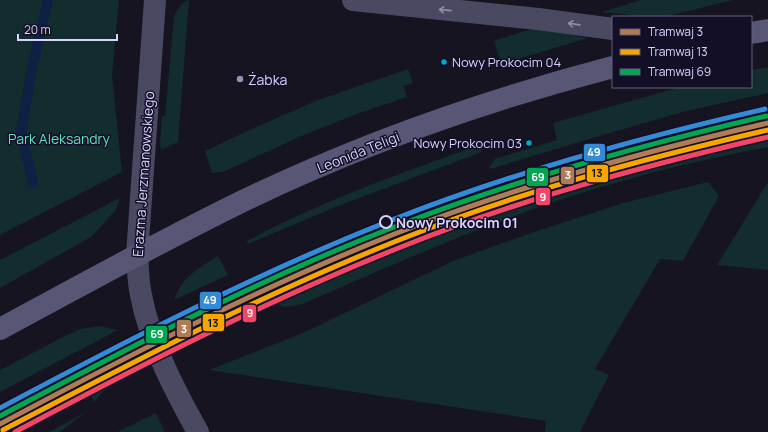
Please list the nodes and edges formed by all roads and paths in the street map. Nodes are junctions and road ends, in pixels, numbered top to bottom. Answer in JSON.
{"nodes":[{"id":1,"x":155,"y":0,"type":"edge"},
{"id":2,"x":353,"y":0,"type":"edge"},
{"id":3,"x":612,"y":29,"type":"edge"},
{"id":4,"x":768,"y":30,"type":"edge"},
{"id":5,"x":752,"y":33,"type":"edge"},
{"id":6,"x":612,"y":67,"type":"edge"},
{"id":7,"x":136,"y":255,"type":"junction"},
{"id":8,"x":0,"y":329,"type":"edge"},
{"id":9,"x":198,"y":432,"type":"edge"}],
"edges":[{"from":1,"to":7,"type":"street","name":"Erazma Jerzmanowskiego"},
{"from":3,"to":2,"type":"street","one_way":true},
{"from":4,"to":5,"type":"street"},
{"from":6,"to":7,"type":"street","name":"Leonida Teligi"},
{"from":7,"to":8,"type":"street","name":"Leonida Teligi"},
{"from":7,"to":9,"type":"street","name":"Erazma Jerzmanowskiego"}]}
